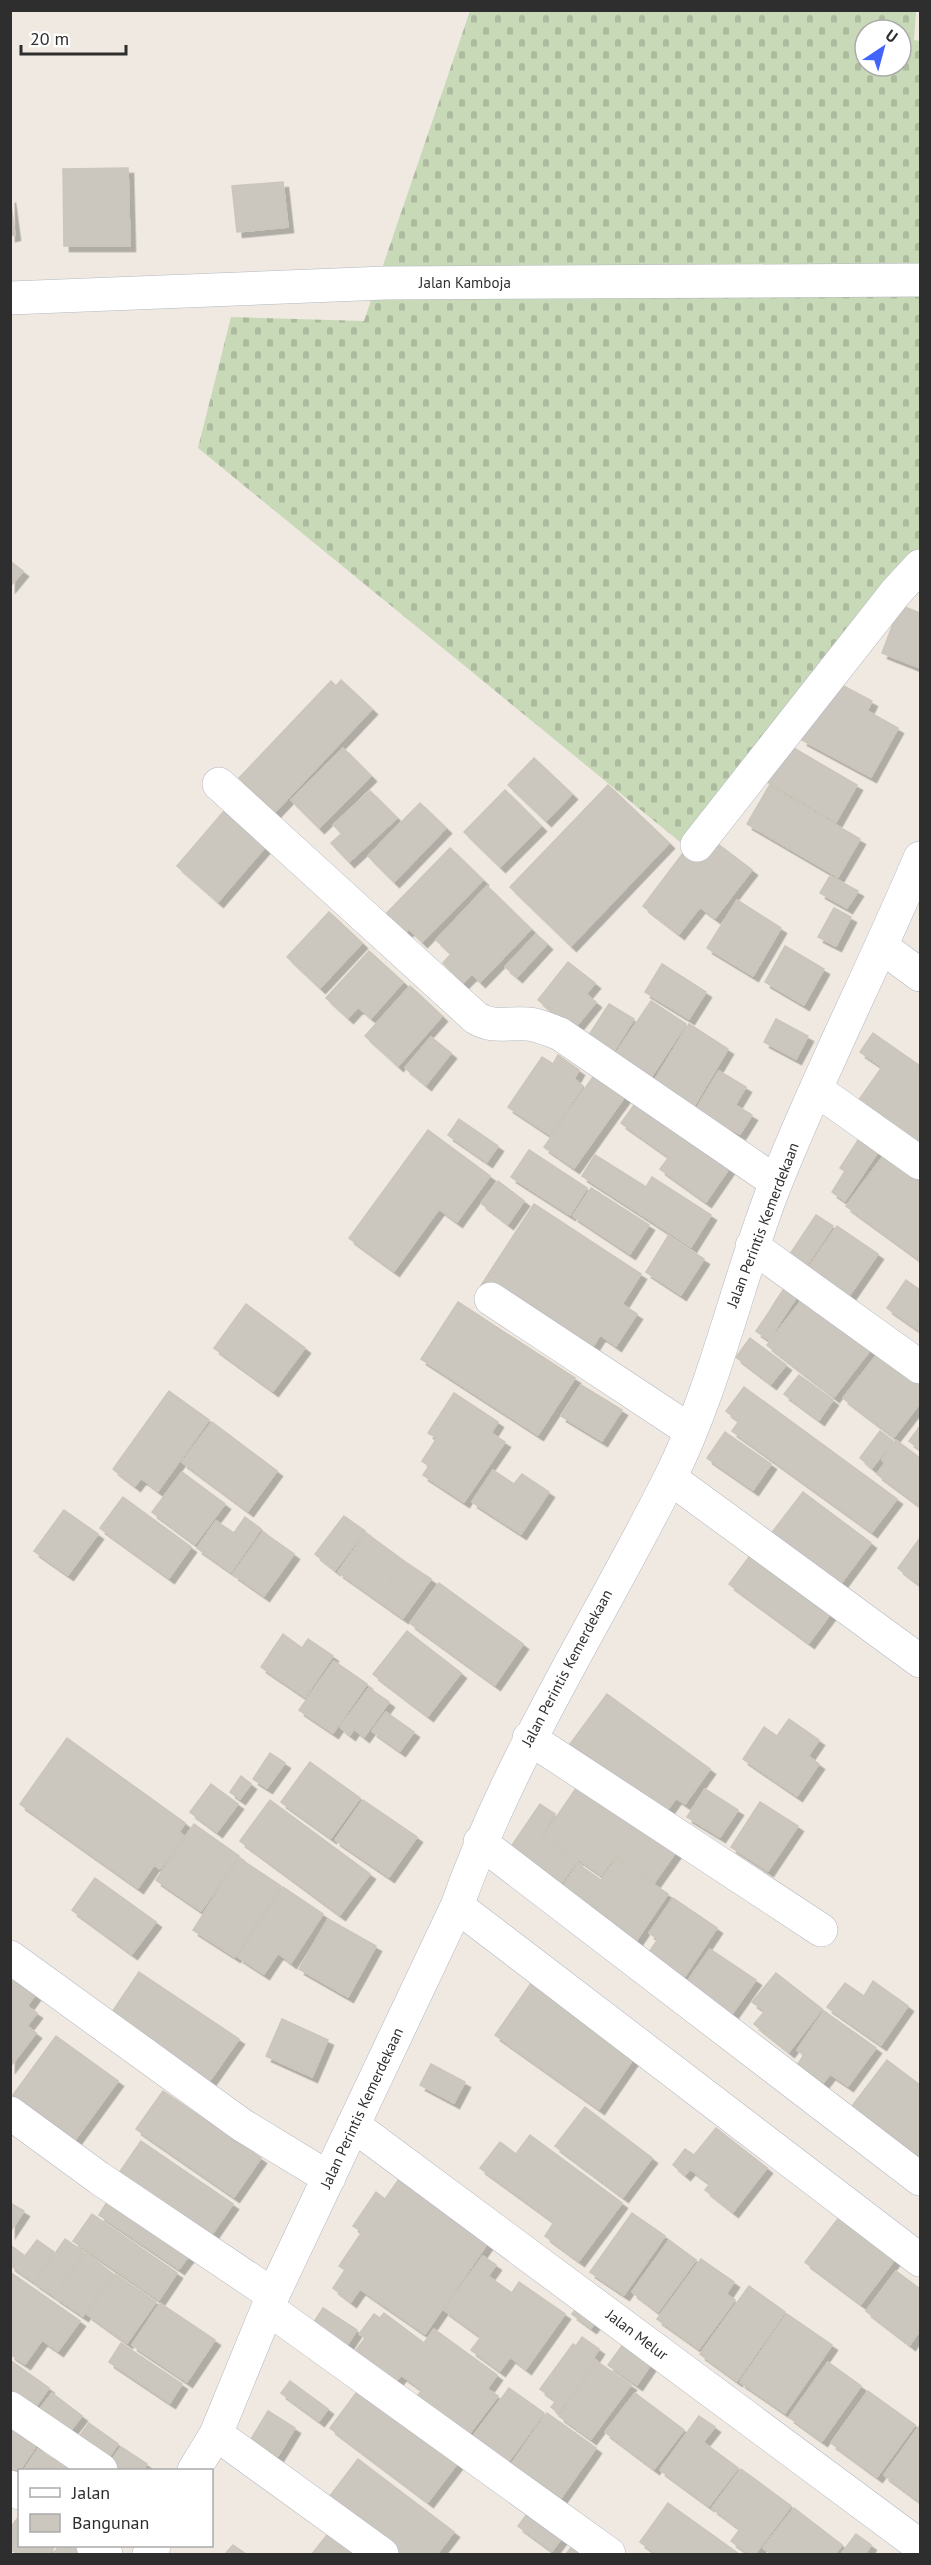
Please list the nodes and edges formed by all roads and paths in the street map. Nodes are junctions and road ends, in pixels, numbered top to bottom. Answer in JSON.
{"nodes":[{"id":1,"x":921,"y":280,"type":"edge"},
{"id":2,"x":10,"y":298,"type":"edge"},
{"id":3,"x":921,"y":566,"type":"edge"},
{"id":4,"x":219,"y":784,"type":"dead end"},
{"id":5,"x":697,"y":845,"type":"dead end"},
{"id":6,"x":921,"y":858,"type":"edge"},
{"id":7,"x":910,"y":913,"type":"edge"},
{"id":8,"x":882,"y":947,"type":"junction"},
{"id":9,"x":921,"y":975,"type":"edge"},
{"id":10,"x":818,"y":1090,"type":"junction"},
{"id":11,"x":921,"y":1163,"type":"edge"},
{"id":12,"x":776,"y":1182,"type":"junction"},
{"id":13,"x":752,"y":1246,"type":"junction"},
{"id":14,"x":491,"y":1299,"type":"dead end"},
{"id":15,"x":921,"y":1367,"type":"edge"},
{"id":16,"x":691,"y":1431,"type":"junction"},
{"id":17,"x":670,"y":1478,"type":"junction"},
{"id":18,"x":921,"y":1661,"type":"edge"},
{"id":19,"x":529,"y":1738,"type":"junction"},
{"id":20,"x":480,"y":1842,"type":"junction"},
{"id":21,"x":457,"y":1906,"type":"junction"},
{"id":22,"x":821,"y":1930,"type":"dead end"},
{"id":23,"x":10,"y":1957,"type":"edge"},
{"id":24,"x":10,"y":2113,"type":"edge"},
{"id":25,"x":353,"y":2125,"type":"junction"},
{"id":26,"x":329,"y":2178,"type":"junction"},
{"id":27,"x":921,"y":2178,"type":"edge"},
{"id":28,"x":921,"y":2260,"type":"edge"},
{"id":29,"x":271,"y":2302,"type":"junction"},
{"id":30,"x":10,"y":2408,"type":"edge"},
{"id":31,"x":216,"y":2434,"type":"junction"},
{"id":32,"x":100,"y":2469,"type":"edge"},
{"id":33,"x":196,"y":2469,"type":"edge"},
{"id":34,"x":921,"y":2546,"type":"edge"},
{"id":35,"x":382,"y":2554,"type":"edge"},
{"id":36,"x":609,"y":2554,"type":"edge"}],
"edges":[{"from":1,"to":2,"type":"street","name":"Jalan Kamboja"},
{"from":3,"to":5,"type":"street"},
{"from":4,"to":12,"type":"street"},
{"from":6,"to":7,"type":"street","name":"Jalan Perintis Kemerdekaan"},
{"from":7,"to":8,"type":"street","name":"Jalan Perintis Kemerdekaan"},
{"from":8,"to":9,"type":"street"},
{"from":8,"to":10,"type":"street","name":"Jalan Perintis Kemerdekaan"},
{"from":10,"to":11,"type":"street"},
{"from":10,"to":12,"type":"street","name":"Jalan Perintis Kemerdekaan"},
{"from":12,"to":13,"type":"street","name":"Jalan Perintis Kemerdekaan"},
{"from":13,"to":15,"type":"street"},
{"from":13,"to":16,"type":"street","name":"Jalan Perintis Kemerdekaan"},
{"from":14,"to":16,"type":"street"},
{"from":16,"to":17,"type":"street","name":"Jalan Perintis Kemerdekaan"},
{"from":17,"to":18,"type":"street"},
{"from":17,"to":19,"type":"street","name":"Jalan Perintis Kemerdekaan"},
{"from":19,"to":20,"type":"street","name":"Jalan Perintis Kemerdekaan"},
{"from":19,"to":22,"type":"street"},
{"from":20,"to":21,"type":"street","name":"Jalan Perintis Kemerdekaan"},
{"from":20,"to":27,"type":"street"},
{"from":21,"to":25,"type":"street","name":"Jalan Perintis Kemerdekaan"},
{"from":21,"to":28,"type":"street"},
{"from":23,"to":26,"type":"street"},
{"from":24,"to":29,"type":"street"},
{"from":25,"to":26,"type":"street","name":"Jalan Perintis Kemerdekaan"},
{"from":25,"to":34,"type":"street","name":"Jalan Melur"},
{"from":26,"to":29,"type":"street","name":"Jalan Perintis Kemerdekaan"},
{"from":29,"to":31,"type":"street","name":"Jalan Perintis Kemerdekaan"},
{"from":29,"to":36,"type":"street"},
{"from":30,"to":32,"type":"street"},
{"from":31,"to":33,"type":"street","name":"Jalan Perintis Kemerdekaan"},
{"from":31,"to":35,"type":"street"}]}
